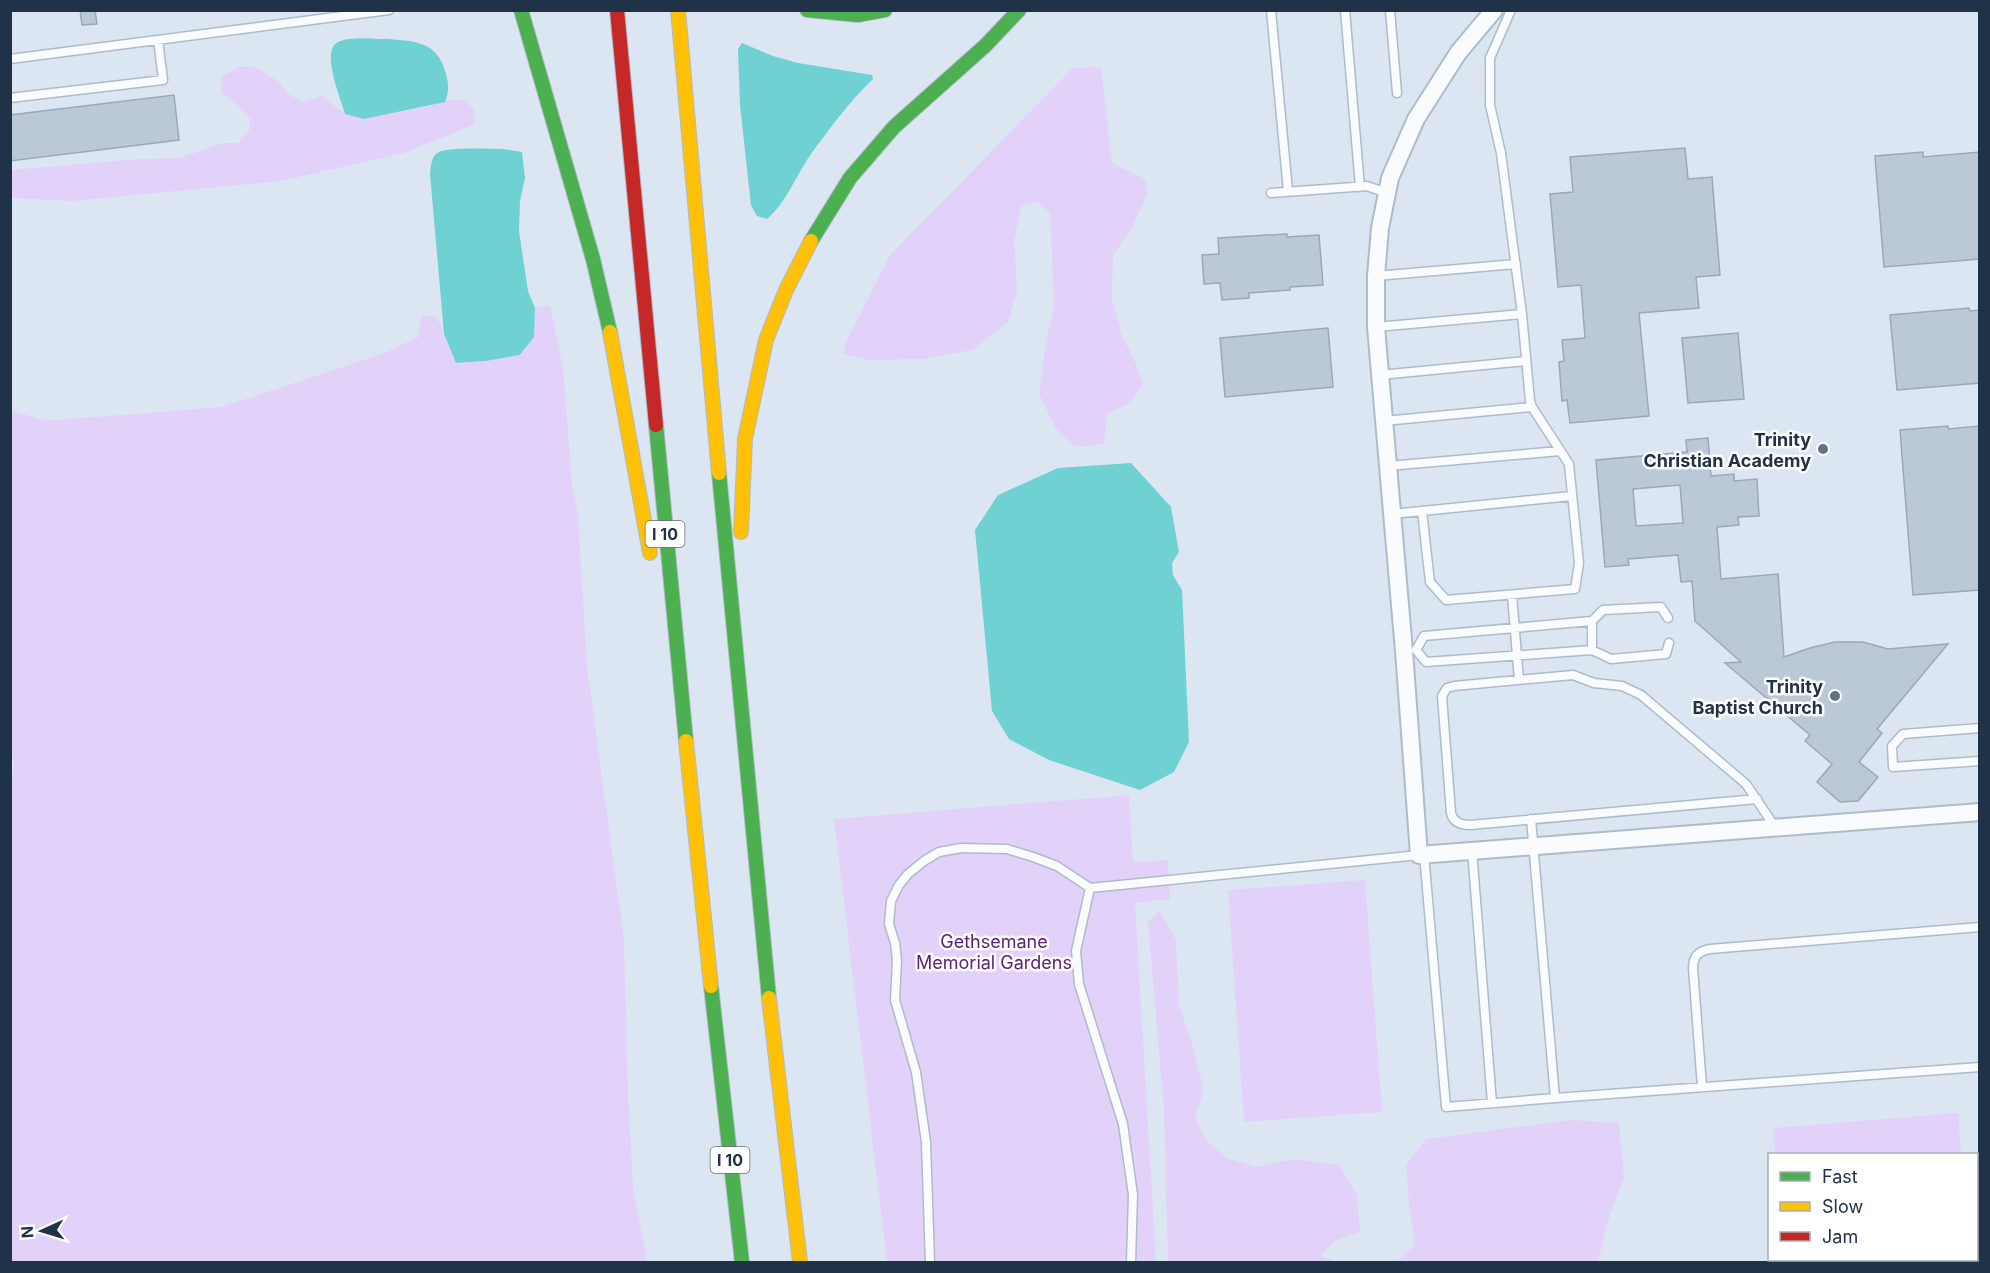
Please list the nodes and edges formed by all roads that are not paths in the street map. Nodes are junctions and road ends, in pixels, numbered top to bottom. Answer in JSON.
{"nodes":[{"id":1,"x":389,"y":10,"type":"edge"},
{"id":2,"x":521,"y":10,"type":"edge"},
{"id":3,"x":617,"y":10,"type":"edge"},
{"id":4,"x":678,"y":10,"type":"edge"},
{"id":5,"x":807,"y":10,"type":"edge"},
{"id":6,"x":885,"y":10,"type":"edge"},
{"id":7,"x":1019,"y":10,"type":"edge"},
{"id":8,"x":1271,"y":10,"type":"edge"},
{"id":9,"x":1345,"y":10,"type":"edge"},
{"id":10,"x":1390,"y":10,"type":"edge"},
{"id":11,"x":1494,"y":10,"type":"edge"},
{"id":12,"x":1511,"y":10,"type":"edge"},
{"id":13,"x":333,"y":14,"type":"edge"},
{"id":14,"x":158,"y":40,"type":"junction"},
{"id":15,"x":10,"y":59,"type":"edge"},
{"id":16,"x":1396,"y":93,"type":"dead end"},
{"id":17,"x":10,"y":98,"type":"edge"},
{"id":18,"x":1360,"y":187,"type":"junction"},
{"id":19,"x":1288,"y":191,"type":"junction"},
{"id":20,"x":1271,"y":193,"type":"dead end"},
{"id":21,"x":1387,"y":193,"type":"junction"},
{"id":22,"x":1516,"y":264,"type":"junction"},
{"id":23,"x":1376,"y":276,"type":"junction"},
{"id":24,"x":1522,"y":314,"type":"junction"},
{"id":25,"x":1376,"y":327,"type":"junction"},
{"id":26,"x":1526,"y":361,"type":"junction"},
{"id":27,"x":1380,"y":375,"type":"junction"},
{"id":28,"x":1532,"y":408,"type":"junction"},
{"id":29,"x":1384,"y":421,"type":"junction"},
{"id":30,"x":1560,"y":451,"type":"junction"},
{"id":31,"x":1388,"y":466,"type":"junction"},
{"id":32,"x":1572,"y":496,"type":"junction"},
{"id":33,"x":1422,"y":511,"type":"junction"},
{"id":34,"x":1392,"y":513,"type":"junction"},
{"id":35,"x":743,"y":545,"type":"dead end"},
{"id":36,"x":654,"y":570,"type":"dead end"},
{"id":37,"x":658,"y":593,"type":"dead end"},
{"id":38,"x":1512,"y":595,"type":"junction"},
{"id":39,"x":1668,"y":618,"type":"dead end"},
{"id":40,"x":1592,"y":621,"type":"junction"},
{"id":41,"x":1515,"y":627,"type":"junction"},
{"id":42,"x":1669,"y":643,"type":"dead end"},
{"id":43,"x":1592,"y":650,"type":"junction"},
{"id":44,"x":1410,"y":651,"type":"junction"},
{"id":45,"x":1517,"y":655,"type":"junction"},
{"id":46,"x":752,"y":670,"type":"dead end"},
{"id":47,"x":1519,"y":680,"type":"junction"},
{"id":48,"x":681,"y":707,"type":"junction"},
{"id":49,"x":1980,"y":728,"type":"edge"},
{"id":50,"x":743,"y":741,"type":"junction"},
{"id":51,"x":1980,"y":760,"type":"edge"},
{"id":52,"x":1757,"y":799,"type":"junction"},
{"id":53,"x":1980,"y":812,"type":"edge"},
{"id":54,"x":1532,"y":819,"type":"junction"},
{"id":55,"x":1776,"y":828,"type":"junction"},
{"id":56,"x":1534,"y":846,"type":"junction"},
{"id":57,"x":1472,"y":850,"type":"junction"},
{"id":58,"x":1421,"y":855,"type":"junction"},
{"id":59,"x":1090,"y":888,"type":"junction"},
{"id":60,"x":1980,"y":927,"type":"edge"},
{"id":61,"x":1980,"y":1067,"type":"edge"},
{"id":62,"x":1702,"y":1087,"type":"junction"},
{"id":63,"x":1555,"y":1098,"type":"junction"},
{"id":64,"x":1491,"y":1103,"type":"junction"},
{"id":65,"x":742,"y":1263,"type":"edge"},
{"id":66,"x":800,"y":1263,"type":"edge"},
{"id":67,"x":930,"y":1263,"type":"edge"},
{"id":68,"x":1131,"y":1263,"type":"edge"}],
"edges":[{"from":1,"to":13,"type":"lane"},
{"from":2,"to":36,"type":"highway"},
{"from":3,"to":48,"type":"highway","number":"I 10"},
{"from":4,"to":50,"type":"highway"},
{"from":5,"to":6,"type":"highway"},
{"from":7,"to":35,"type":"highway"},
{"from":8,"to":19,"type":"lane"},
{"from":9,"to":18,"type":"lane"},
{"from":10,"to":16,"type":"lane"},
{"from":11,"to":21,"type":"street"},
{"from":12,"to":22,"type":"lane"},
{"from":13,"to":14,"type":"lane"},
{"from":14,"to":15,"type":"lane"},
{"from":14,"to":17,"type":"lane"},
{"from":18,"to":19,"type":"lane"},
{"from":18,"to":21,"type":"lane"},
{"from":19,"to":20,"type":"lane"},
{"from":21,"to":23,"type":"street"},
{"from":22,"to":23,"type":"lane"},
{"from":22,"to":24,"type":"lane"},
{"from":23,"to":25,"type":"street"},
{"from":24,"to":25,"type":"lane"},
{"from":24,"to":26,"type":"lane"},
{"from":25,"to":27,"type":"street"},
{"from":26,"to":27,"type":"lane"},
{"from":26,"to":28,"type":"lane"},
{"from":27,"to":29,"type":"street"},
{"from":28,"to":29,"type":"lane"},
{"from":28,"to":30,"type":"lane"},
{"from":29,"to":31,"type":"street"},
{"from":30,"to":31,"type":"lane"},
{"from":30,"to":32,"type":"lane"},
{"from":31,"to":34,"type":"street"},
{"from":32,"to":33,"type":"lane"},
{"from":32,"to":38,"type":"lane"},
{"from":33,"to":34,"type":"lane"},
{"from":33,"to":38,"type":"lane"},
{"from":34,"to":44,"type":"street"},
{"from":37,"to":48,"type":"highway"},
{"from":38,"to":41,"type":"lane"},
{"from":39,"to":40,"type":"lane"},
{"from":40,"to":41,"type":"lane"},
{"from":40,"to":43,"type":"lane"},
{"from":41,"to":44,"type":"lane"},
{"from":41,"to":45,"type":"lane"},
{"from":42,"to":43,"type":"lane"},
{"from":43,"to":45,"type":"lane"},
{"from":44,"to":45,"type":"lane"},
{"from":44,"to":58,"type":"street"},
{"from":45,"to":47,"type":"lane"},
{"from":46,"to":50,"type":"highway"},
{"from":47,"to":52,"type":"lane"},
{"from":47,"to":54,"type":"lane"},
{"from":48,"to":65,"type":"highway","number":"I 10"},
{"from":49,"to":51,"type":"lane"},
{"from":50,"to":66,"type":"highway"},
{"from":52,"to":54,"type":"lane"},
{"from":52,"to":55,"type":"lane"},
{"from":53,"to":55,"type":"street"},
{"from":54,"to":56,"type":"lane"},
{"from":55,"to":56,"type":"street"},
{"from":56,"to":57,"type":"street"},
{"from":56,"to":63,"type":"lane"},
{"from":57,"to":58,"type":"street"},
{"from":57,"to":64,"type":"lane"},
{"from":58,"to":59,"type":"lane"},
{"from":58,"to":64,"type":"lane"},
{"from":59,"to":67,"type":"lane"},
{"from":59,"to":68,"type":"lane"},
{"from":60,"to":62,"type":"lane"},
{"from":61,"to":62,"type":"lane"},
{"from":62,"to":63,"type":"lane"},
{"from":63,"to":64,"type":"lane"}]}
